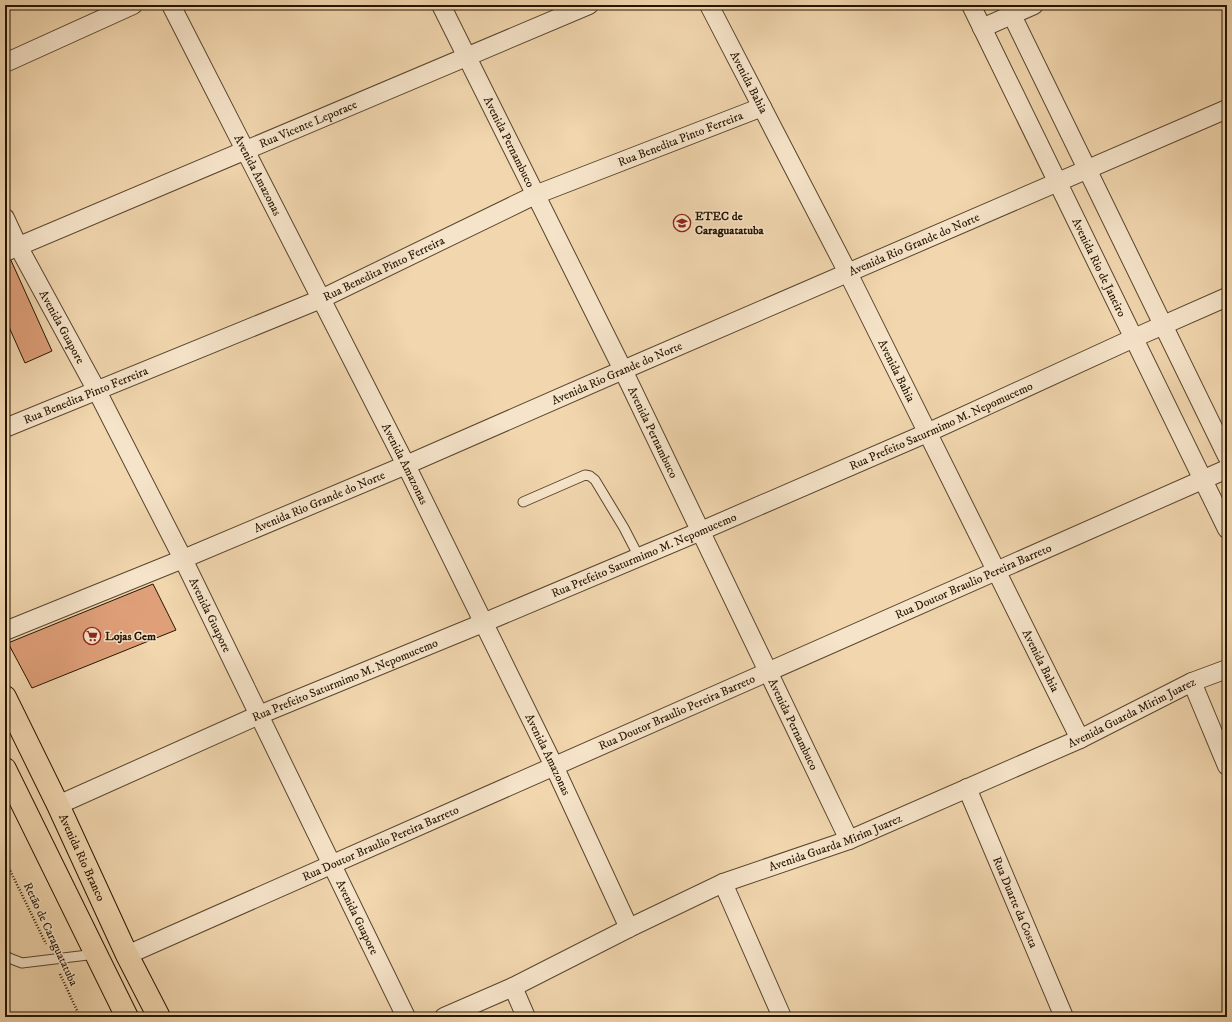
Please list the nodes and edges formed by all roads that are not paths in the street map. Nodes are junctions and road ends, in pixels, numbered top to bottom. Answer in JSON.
{"nodes":[{"id":1,"x":133,"y":5,"type":"edge"},
{"id":2,"x":171,"y":5,"type":"edge"},
{"id":3,"x":441,"y":5,"type":"edge"},
{"id":4,"x":589,"y":5,"type":"edge"},
{"id":5,"x":709,"y":5,"type":"edge"},
{"id":6,"x":971,"y":5,"type":"edge"},
{"id":7,"x":1034,"y":5,"type":"edge"},
{"id":8,"x":1010,"y":10,"type":"edge"},
{"id":9,"x":982,"y":28,"type":"junction"},
{"id":10,"x":467,"y":56,"type":"junction"},
{"id":11,"x":5,"y":63,"type":"edge"},
{"id":12,"x":762,"y":107,"type":"junction"},
{"id":13,"x":1227,"y":109,"type":"edge"},
{"id":14,"x":246,"y":149,"type":"junction"},
{"id":15,"x":1087,"y":169,"type":"junction"},
{"id":16,"x":1058,"y":182,"type":"junction"},
{"id":17,"x":535,"y":195,"type":"junction"},
{"id":18,"x":5,"y":218,"type":"edge"},
{"id":19,"x":12,"y":249,"type":"edge"},
{"id":20,"x":848,"y":273,"type":"junction"},
{"id":21,"x":1227,"y":297,"type":"edge"},
{"id":22,"x":321,"y":299,"type":"junction"},
{"id":23,"x":1163,"y":325,"type":"junction"},
{"id":24,"x":1134,"y":338,"type":"junction"},
{"id":25,"x":623,"y":370,"type":"junction"},
{"id":26,"x":97,"y":391,"type":"junction"},
{"id":27,"x":5,"y":428,"type":"edge"},
{"id":28,"x":927,"y":433,"type":"junction"},
{"id":29,"x":1227,"y":456,"type":"edge"},
{"id":30,"x":406,"y":465,"type":"junction"},
{"id":31,"x":1227,"y":469,"type":"edge"},
{"id":32,"x":1203,"y":480,"type":"junction"},
{"id":33,"x":523,"y":502,"type":"dead end"},
{"id":34,"x":1227,"y":529,"type":"edge"},
{"id":35,"x":701,"y":531,"type":"junction"},
{"id":36,"x":639,"y":557,"type":"junction"},
{"id":37,"x":183,"y":560,"type":"junction"},
{"id":38,"x":996,"y":570,"type":"junction"},
{"id":39,"x":483,"y":623,"type":"junction"},
{"id":40,"x":5,"y":631,"type":"edge"},
{"id":41,"x":1227,"y":669,"type":"edge"},
{"id":42,"x":768,"y":671,"type":"junction"},
{"id":43,"x":1192,"y":682,"type":"junction"},
{"id":44,"x":5,"y":697,"type":"edge"},
{"id":45,"x":259,"y":715,"type":"junction"},
{"id":46,"x":1080,"y":739,"type":"junction"},
{"id":47,"x":554,"y":766,"type":"junction"},
{"id":48,"x":1227,"y":766,"type":"edge"},
{"id":49,"x":5,"y":769,"type":"edge"},
{"id":50,"x":967,"y":788,"type":"junction"},
{"id":51,"x":58,"y":805,"type":"junction"},
{"id":52,"x":849,"y":840,"type":"junction"},
{"id":53,"x":331,"y":864,"type":"junction"},
{"id":54,"x":723,"y":883,"type":"junction"},
{"id":55,"x":629,"y":928,"type":"junction"},
{"id":56,"x":96,"y":954,"type":"junction"},
{"id":57,"x":5,"y":955,"type":"edge"},
{"id":58,"x":127,"y":955,"type":"junction"},
{"id":59,"x":513,"y":987,"type":"junction"},
{"id":60,"x":127,"y":1017,"type":"edge"},
{"id":61,"x":159,"y":1017,"type":"edge"},
{"id":62,"x":406,"y":1017,"type":"edge"},
{"id":63,"x":444,"y":1017,"type":"edge"},
{"id":64,"x":526,"y":1017,"type":"edge"},
{"id":65,"x":782,"y":1017,"type":"edge"},
{"id":66,"x":1064,"y":1017,"type":"edge"}],
"edges":[{"from":1,"to":11,"type":"street"},
{"from":2,"to":14,"type":"street","name":"Avenida Amazonas"},
{"from":3,"to":10,"type":"street","name":"Avenida Pernambuco"},
{"from":4,"to":10,"type":"street","name":"Rua Vicente Leporace"},
{"from":5,"to":12,"type":"street","name":"Avenida Bahia"},
{"from":6,"to":9,"type":"street","name":"Avenida Rio de Janeiro"},
{"from":7,"to":8,"type":"street"},
{"from":8,"to":9,"type":"street"},
{"from":8,"to":15,"type":"street"},
{"from":9,"to":16,"type":"street","name":"Avenida Rio de Janeiro"},
{"from":10,"to":14,"type":"street","name":"Rua Vicente Leporace"},
{"from":10,"to":17,"type":"street","name":"Avenida Pernambuco"},
{"from":12,"to":17,"type":"street","name":"Rua Benedita Pinto Ferreira"},
{"from":12,"to":20,"type":"street","name":"Avenida Bahia"},
{"from":13,"to":15,"type":"street","name":"Avenida Rio Grande do Norte"},
{"from":14,"to":19,"type":"street","name":"Rua Vicente Leporace"},
{"from":14,"to":22,"type":"street","name":"Avenida Amazonas"},
{"from":15,"to":16,"type":"street","name":"Avenida Rio Grande do Norte"},
{"from":15,"to":23,"type":"street"},
{"from":16,"to":20,"type":"street","name":"Avenida Rio Grande do Norte"},
{"from":16,"to":24,"type":"street","name":"Avenida Rio de Janeiro"},
{"from":17,"to":22,"type":"street","name":"Rua Benedita Pinto Ferreira"},
{"from":17,"to":25,"type":"street","name":"Avenida Pernambuco"},
{"from":18,"to":19,"type":"street","name":"Avenida Guapore"},
{"from":19,"to":26,"type":"street","name":"Avenida Guapore"},
{"from":20,"to":25,"type":"street","name":"Avenida Rio Grande do Norte"},
{"from":20,"to":28,"type":"street","name":"Avenida Bahia"},
{"from":21,"to":23,"type":"street","name":"Rua Prefeito Saturmimo M. Nepomucemo"},
{"from":22,"to":26,"type":"street","name":"Rua Benedita Pinto Ferreira"},
{"from":22,"to":30,"type":"street","name":"Avenida Amazonas"},
{"from":23,"to":24,"type":"street","name":"Rua Prefeito Saturmimo M. Nepomucemo"},
{"from":23,"to":29,"type":"street"},
{"from":24,"to":28,"type":"street","name":"Rua Prefeito Saturmimo M. Nepomucemo"},
{"from":24,"to":32,"type":"street","name":"Avenida Rio de Janeiro"},
{"from":25,"to":30,"type":"street","name":"Avenida Rio Grande do Norte"},
{"from":25,"to":35,"type":"street","name":"Avenida Pernambuco"},
{"from":26,"to":27,"type":"street","name":"Rua Benedita Pinto Ferreira"},
{"from":26,"to":37,"type":"street","name":"Avenida Guapore"},
{"from":28,"to":35,"type":"street","name":"Rua Prefeito Saturmimo M. Nepomucemo"},
{"from":28,"to":38,"type":"street","name":"Avenida Bahia"},
{"from":30,"to":37,"type":"street","name":"Avenida Rio Grande do Norte"},
{"from":30,"to":39,"type":"street","name":"Avenida Amazonas"},
{"from":31,"to":32,"type":"street","name":"Rua Doutor Braulio Pereira Barreto"},
{"from":32,"to":34,"type":"street","name":"Avenida Rio de Janeiro"},
{"from":32,"to":38,"type":"street","name":"Rua Doutor Braulio Pereira Barreto"},
{"from":33,"to":36,"type":"lane"},
{"from":35,"to":36,"type":"street","name":"Rua Prefeito Saturmimo M. Nepomucemo"},
{"from":35,"to":42,"type":"street","name":"Avenida Pernambuco"},
{"from":36,"to":39,"type":"street","name":"Rua Prefeito Saturmimo M. Nepomucemo"},
{"from":37,"to":40,"type":"street","name":"Avenida Rio Grande do Norte"},
{"from":37,"to":45,"type":"street","name":"Avenida Guapore"},
{"from":38,"to":42,"type":"street","name":"Rua Doutor Braulio Pereira Barreto"},
{"from":38,"to":46,"type":"street","name":"Avenida Bahia"},
{"from":39,"to":45,"type":"street","name":"Rua Prefeito Saturmimo M. Nepomucemo"},
{"from":39,"to":47,"type":"street","name":"Avenida Amazonas"},
{"from":41,"to":43,"type":"street","name":"Avenida Guarda Mirim Juarez"},
{"from":42,"to":47,"type":"street","name":"Rua Doutor Braulio Pereira Barreto"},
{"from":42,"to":52,"type":"street","name":"Avenida Pernambuco"},
{"from":43,"to":46,"type":"street","name":"Avenida Guarda Mirim Juarez"},
{"from":43,"to":48,"type":"street"},
{"from":44,"to":51,"type":"main road","name":"Avenida Rio Branco"},
{"from":45,"to":51,"type":"street","name":"Rua Prefeito Saturmimo M. Nepomucemo"},
{"from":45,"to":53,"type":"street","name":"Avenida Guapore"},
{"from":46,"to":50,"type":"street","name":"Avenida Guarda Mirim Juarez"},
{"from":47,"to":53,"type":"street","name":"Rua Doutor Braulio Pereira Barreto"},
{"from":47,"to":55,"type":"street","name":"Avenida Amazonas"},
{"from":49,"to":56,"type":"main road"},
{"from":50,"to":52,"type":"street","name":"Avenida Guarda Mirim Juarez"},
{"from":50,"to":66,"type":"street","name":"Rua Duarte da Costa"},
{"from":51,"to":58,"type":"main road","name":"Avenida Rio Branco"},
{"from":52,"to":54,"type":"street","name":"Avenida Guarda Mirim Juarez"},
{"from":53,"to":58,"type":"street","name":"Rua Doutor Braulio Pereira Barreto"},
{"from":53,"to":62,"type":"street","name":"Avenida Guapore"},
{"from":54,"to":55,"type":"street","name":"Avenida Guarda Mirim Juarez"},
{"from":54,"to":65,"type":"street"},
{"from":55,"to":59,"type":"street","name":"Avenida Guarda Mirim Juarez"},
{"from":56,"to":57,"type":"lane"},
{"from":56,"to":60,"type":"main road"},
{"from":58,"to":61,"type":"main road","name":"Avenida Rio Branco"},
{"from":59,"to":63,"type":"street","name":"Avenida Guarda Mirim Juarez"},
{"from":59,"to":64,"type":"street"}]}
